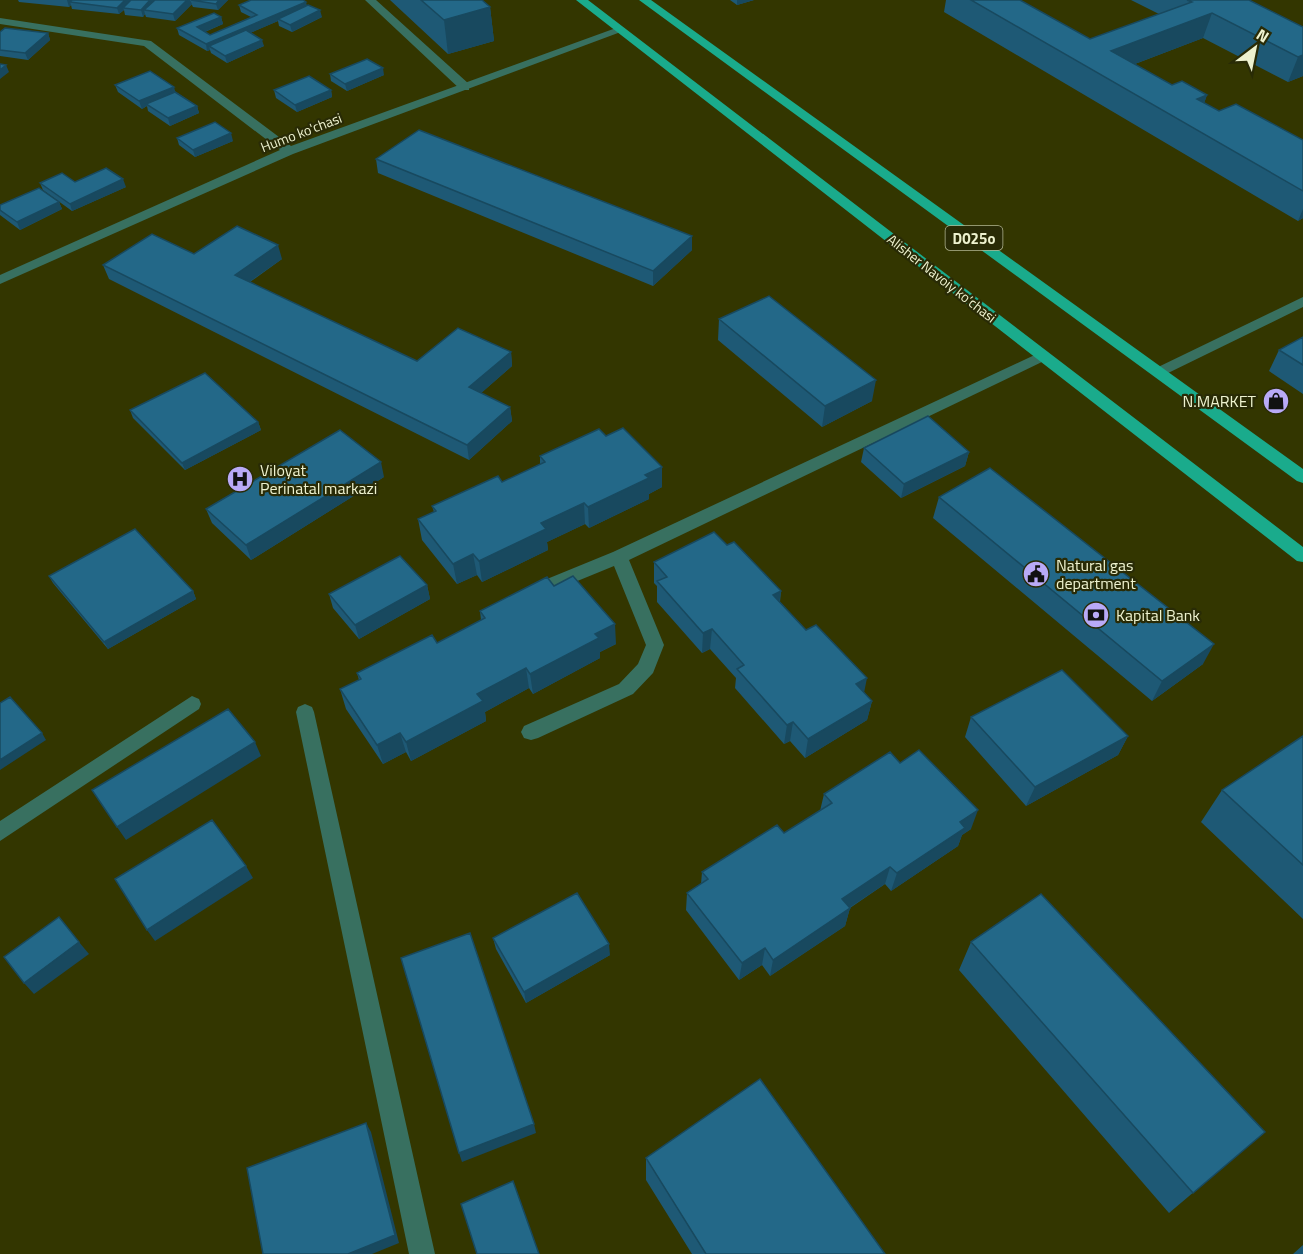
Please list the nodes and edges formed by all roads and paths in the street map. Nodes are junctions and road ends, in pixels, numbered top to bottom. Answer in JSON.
{"nodes":[{"id":1,"x":370,"y":0,"type":"edge"},
{"id":2,"x":581,"y":0,"type":"edge"},
{"id":3,"x":644,"y":0,"type":"edge"},
{"id":4,"x":0,"y":21,"type":"edge"},
{"id":5,"x":620,"y":30,"type":"junction"},
{"id":6,"x":465,"y":87,"type":"junction"},
{"id":7,"x":289,"y":152,"type":"junction"},
{"id":8,"x":0,"y":280,"type":"edge"},
{"id":9,"x":1303,"y":301,"type":"edge"},
{"id":10,"x":1041,"y":357,"type":"junction"},
{"id":11,"x":1160,"y":372,"type":"junction"},
{"id":12,"x":1303,"y":477,"type":"edge"},
{"id":13,"x":619,"y":556,"type":"junction"},
{"id":14,"x":1303,"y":556,"type":"edge"},
{"id":15,"x":515,"y":599,"type":"edge"},
{"id":16,"x":192,"y":704,"type":"dead end"},
{"id":17,"x":304,"y":712,"type":"dead end"},
{"id":18,"x":531,"y":732,"type":"dead end"},
{"id":19,"x":0,"y":832,"type":"edge"},
{"id":20,"x":422,"y":1254,"type":"edge"}],
"edges":[{"from":1,"to":6,"type":"street"},
{"from":2,"to":5,"type":"main road","name":"Alisher Navoiy ko’chasi"},
{"from":3,"to":11,"type":"main road","number":"D025o"},
{"from":4,"to":7,"type":"street"},
{"from":5,"to":6,"type":"street","name":"Humo ko'chasi"},
{"from":5,"to":10,"type":"main road","name":"Alisher Navoiy ko’chasi"},
{"from":6,"to":7,"type":"street","name":"Humo ko'chasi"},
{"from":7,"to":8,"type":"street","name":"Humo ko'chasi"},
{"from":9,"to":11,"type":"street"},
{"from":10,"to":13,"type":"street"},
{"from":10,"to":14,"type":"main road","name":"Alisher Navoiy ko’chasi"},
{"from":11,"to":12,"type":"main road","number":"D025o"},
{"from":13,"to":15,"type":"street"},
{"from":13,"to":18,"type":"street"},
{"from":16,"to":19,"type":"street"},
{"from":17,"to":20,"type":"street"}]}
